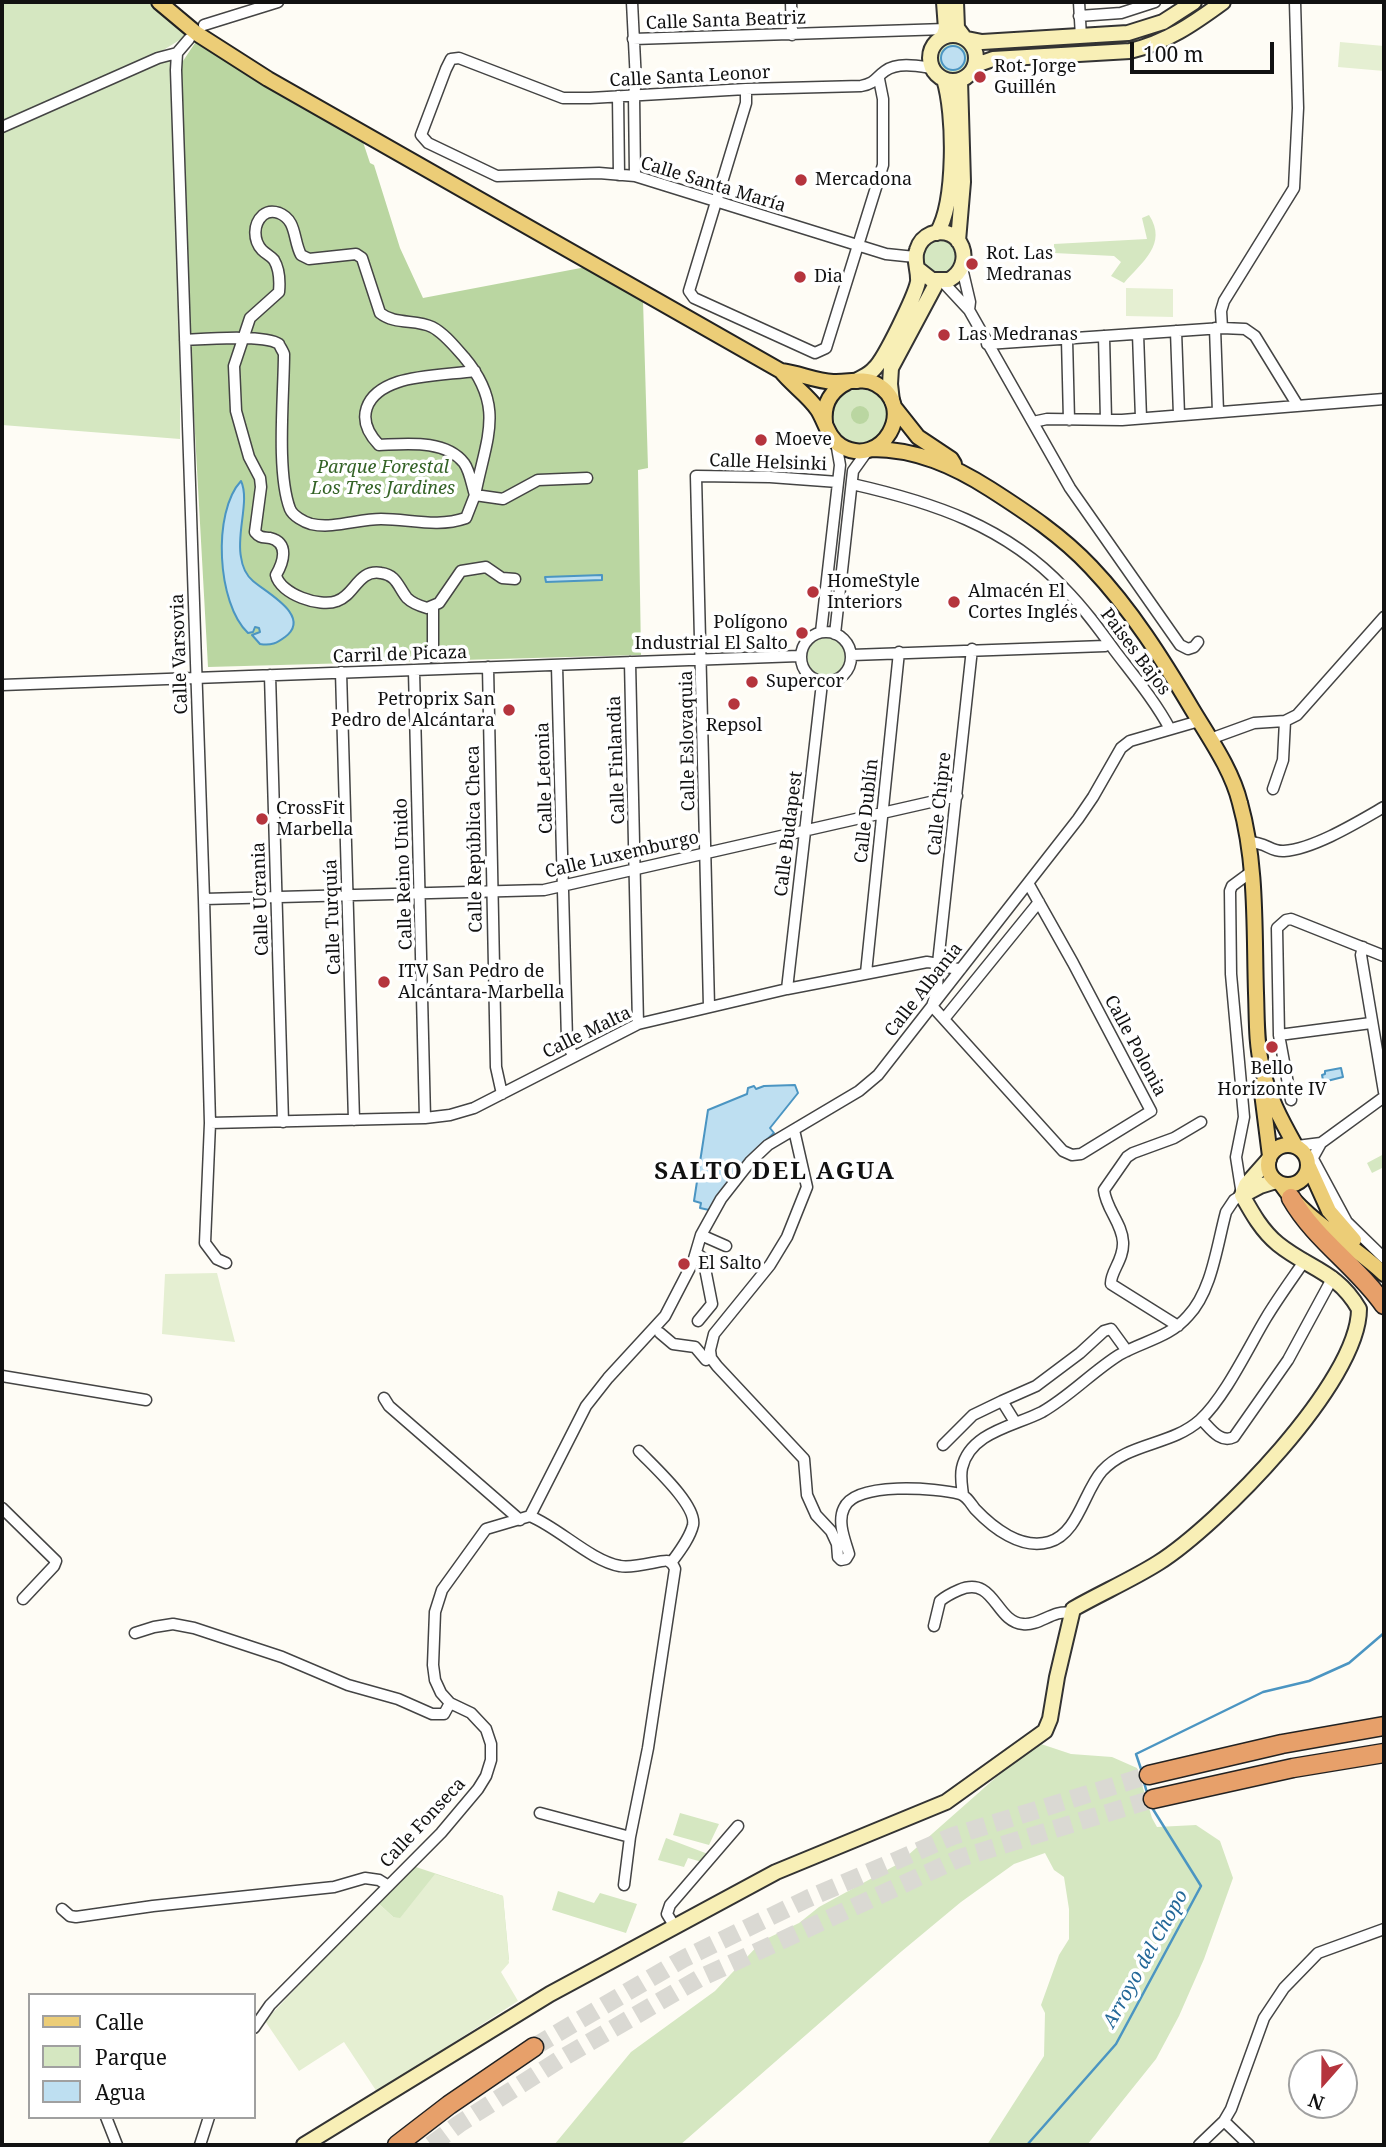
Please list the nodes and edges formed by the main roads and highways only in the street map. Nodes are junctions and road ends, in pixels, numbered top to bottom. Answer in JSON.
{"nodes":[{"id":1,"x":159,"y":2,"type":"edge"},
{"id":2,"x":780,"y":371,"type":"junction"},
{"id":3,"x":852,"y":381,"type":"junction"},
{"id":4,"x":893,"y":405,"type":"junction"},
{"id":5,"x":825,"y":424,"type":"junction"},
{"id":6,"x":869,"y":450,"type":"junction"},
{"id":7,"x":957,"y":468,"type":"junction"},
{"id":8,"x":1261,"y":1066,"type":"junction"},
{"id":9,"x":1296,"y":1146,"type":"junction"},
{"id":10,"x":1269,"y":1157,"type":"junction"},
{"id":11,"x":1310,"y":1163,"type":"junction"},
{"id":12,"x":1283,"y":1188,"type":"junction"},
{"id":13,"x":1367,"y":1258,"type":"junction"},
{"id":14,"x":1384,"y":1274,"type":"edge"},
{"id":15,"x":1384,"y":1306,"type":"edge"},
{"id":16,"x":1384,"y":1726,"type":"edge"},
{"id":17,"x":1384,"y":1753,"type":"edge"},
{"id":18,"x":1149,"y":1775,"type":"tunnel mouth"},
{"id":19,"x":1153,"y":1799,"type":"tunnel mouth"},
{"id":20,"x":534,"y":2048,"type":"tunnel mouth"},
{"id":21,"x":397,"y":2145,"type":"edge"}],
"edges":[{"from":1,"to":2,"type":"main road"},
{"from":2,"to":3,"type":"main road"},
{"from":2,"to":5,"type":"main road"},
{"from":3,"to":4,"type":"main road"},
{"from":3,"to":5,"type":"main road"},
{"from":4,"to":6,"type":"main road"},
{"from":4,"to":7,"type":"main road"},
{"from":5,"to":6,"type":"main road"},
{"from":6,"to":7,"type":"main road"},
{"from":7,"to":8,"type":"main road"},
{"from":8,"to":9,"type":"main road"},
{"from":8,"to":10,"type":"main road"},
{"from":9,"to":10,"type":"main road"},
{"from":9,"to":11,"type":"main road"},
{"from":10,"to":12,"type":"main road"},
{"from":11,"to":12,"type":"main road"},
{"from":11,"to":13,"type":"main road"},
{"from":12,"to":13,"type":"main road"},
{"from":12,"to":15,"type":"highway"},
{"from":13,"to":14,"type":"main road"},
{"from":16,"to":18,"type":"highway"},
{"from":17,"to":19,"type":"highway"},
{"from":20,"to":21,"type":"highway"}]}
